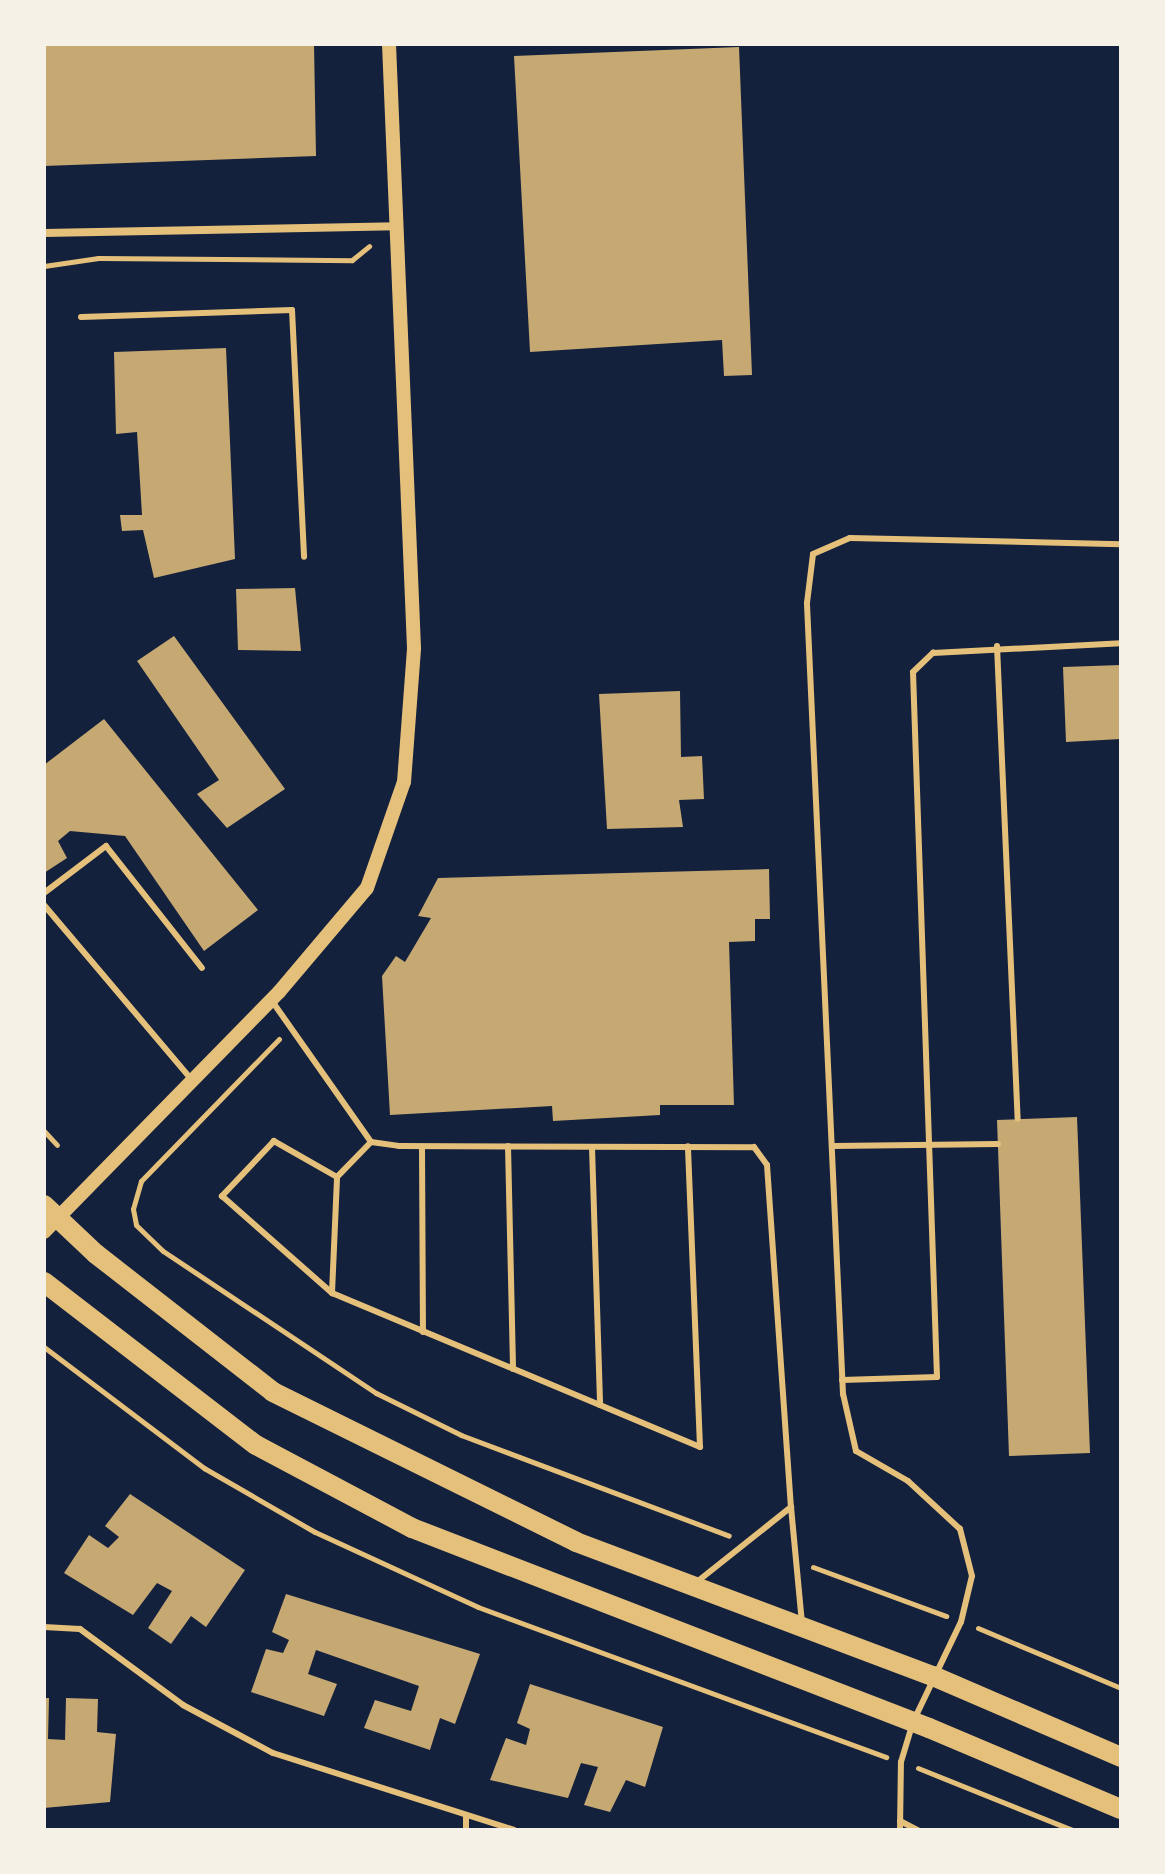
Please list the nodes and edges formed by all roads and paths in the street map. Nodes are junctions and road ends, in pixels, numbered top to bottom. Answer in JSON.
{"nodes":[{"id":1,"x":389,"y":44,"type":"edge"},
{"id":2,"x":396,"y":226,"type":"junction"},
{"id":3,"x":44,"y":233,"type":"edge"},
{"id":4,"x":44,"y":266,"type":"edge"},
{"id":5,"x":81,"y":317,"type":"dead end"},
{"id":6,"x":1121,"y":544,"type":"edge"},
{"id":7,"x":304,"y":557,"type":"dead end"},
{"id":8,"x":1121,"y":643,"type":"edge"},
{"id":9,"x":997,"y":646,"type":"junction"},
{"id":10,"x":44,"y":893,"type":"edge"},
{"id":11,"x":44,"y":905,"type":"edge"},
{"id":12,"x":202,"y":968,"type":"dead end"},
{"id":13,"x":271,"y":1000,"type":"junction"},
{"id":14,"x":191,"y":1079,"type":"junction"},
{"id":15,"x":1018,"y":1119,"type":"dead end"},
{"id":16,"x":44,"y":1131,"type":"edge"},
{"id":17,"x":371,"y":1142,"type":"junction"},
{"id":18,"x":925,"y":1144,"type":"junction"},
{"id":19,"x":998,"y":1144,"type":"dead end"},
{"id":20,"x":57,"y":1145,"type":"dead end"},
{"id":21,"x":508,"y":1146,"type":"junction"},
{"id":22,"x":688,"y":1146,"type":"junction"},
{"id":23,"x":834,"y":1146,"type":"junction"},
{"id":24,"x":422,"y":1147,"type":"junction"},
{"id":25,"x":592,"y":1147,"type":"junction"},
{"id":26,"x":337,"y":1177,"type":"junction"},
{"id":27,"x":49,"y":1219,"type":"edge"},
{"id":28,"x":44,"y":1282,"type":"edge"},
{"id":29,"x":332,"y":1293,"type":"junction"},
{"id":30,"x":423,"y":1332,"type":"junction"},
{"id":31,"x":44,"y":1347,"type":"edge"},
{"id":32,"x":513,"y":1369,"type":"junction"},
{"id":33,"x":842,"y":1380,"type":"junction"},
{"id":34,"x":600,"y":1405,"type":"junction"},
{"id":35,"x":791,"y":1507,"type":"junction"},
{"id":36,"x":693,"y":1586,"type":"junction"},
{"id":37,"x":961,"y":1622,"type":"junction"},
{"id":38,"x":44,"y":1627,"type":"edge"},
{"id":39,"x":802,"y":1627,"type":"junction"},
{"id":40,"x":933,"y":1676,"type":"junction"},
{"id":41,"x":1121,"y":1688,"type":"edge"},
{"id":42,"x":913,"y":1722,"type":"junction"},
{"id":43,"x":1121,"y":1757,"type":"edge"},
{"id":44,"x":901,"y":1762,"type":"junction"},
{"id":45,"x":1121,"y":1809,"type":"edge"},
{"id":46,"x":466,"y":1815,"type":"junction"},
{"id":47,"x":900,"y":1821,"type":"junction"},
{"id":48,"x":466,"y":1830,"type":"edge"},
{"id":49,"x":514,"y":1830,"type":"edge"},
{"id":50,"x":900,"y":1830,"type":"edge"},
{"id":51,"x":918,"y":1830,"type":"edge"},
{"id":52,"x":1072,"y":1830,"type":"edge"}],
"edges":[{"from":1,"to":2,"type":"street"},
{"from":2,"to":3,"type":"street"},
{"from":2,"to":4,"type":"path"},
{"from":2,"to":13,"type":"street"},
{"from":5,"to":7,"type":"lane"},
{"from":6,"to":23,"type":"lane"},
{"from":8,"to":9,"type":"lane"},
{"from":9,"to":15,"type":"lane"},
{"from":9,"to":18,"type":"lane"},
{"from":10,"to":12,"type":"lane"},
{"from":11,"to":14,"type":"lane"},
{"from":13,"to":14,"type":"street"},
{"from":13,"to":17,"type":"lane"},
{"from":14,"to":27,"type":"street"},
{"from":16,"to":20,"type":"path"},
{"from":17,"to":24,"type":"lane"},
{"from":17,"to":26,"type":"lane"},
{"from":18,"to":19,"type":"lane"},
{"from":18,"to":23,"type":"lane"},
{"from":18,"to":33,"type":"lane"},
{"from":21,"to":24,"type":"lane"},
{"from":21,"to":25,"type":"lane"},
{"from":21,"to":32,"type":"lane"},
{"from":22,"to":25,"type":"lane"},
{"from":22,"to":34,"type":"lane"},
{"from":22,"to":35,"type":"lane"},
{"from":23,"to":33,"type":"lane"},
{"from":24,"to":30,"type":"lane"},
{"from":25,"to":34,"type":"lane"},
{"from":26,"to":29,"type":"lane"},
{"from":26,"to":29,"type":"lane"},
{"from":27,"to":36,"type":"main road"},
{"from":28,"to":42,"type":"main road"},
{"from":29,"to":30,"type":"lane"},
{"from":30,"to":32,"type":"lane"},
{"from":31,"to":44,"type":"path"},
{"from":32,"to":34,"type":"lane"},
{"from":33,"to":37,"type":"lane"},
{"from":35,"to":36,"type":"lane"},
{"from":35,"to":39,"type":"lane"},
{"from":36,"to":39,"type":"main road"},
{"from":37,"to":40,"type":"lane"},
{"from":37,"to":41,"type":"path"},
{"from":38,"to":46,"type":"lane"},
{"from":39,"to":40,"type":"main road"},
{"from":40,"to":42,"type":"lane"},
{"from":40,"to":43,"type":"main road"},
{"from":42,"to":44,"type":"lane"},
{"from":42,"to":45,"type":"main road"},
{"from":44,"to":47,"type":"lane"},
{"from":44,"to":52,"type":"path"},
{"from":46,"to":48,"type":"lane"},
{"from":46,"to":49,"type":"lane"},
{"from":47,"to":50,"type":"lane"},
{"from":47,"to":51,"type":"lane"}]}
